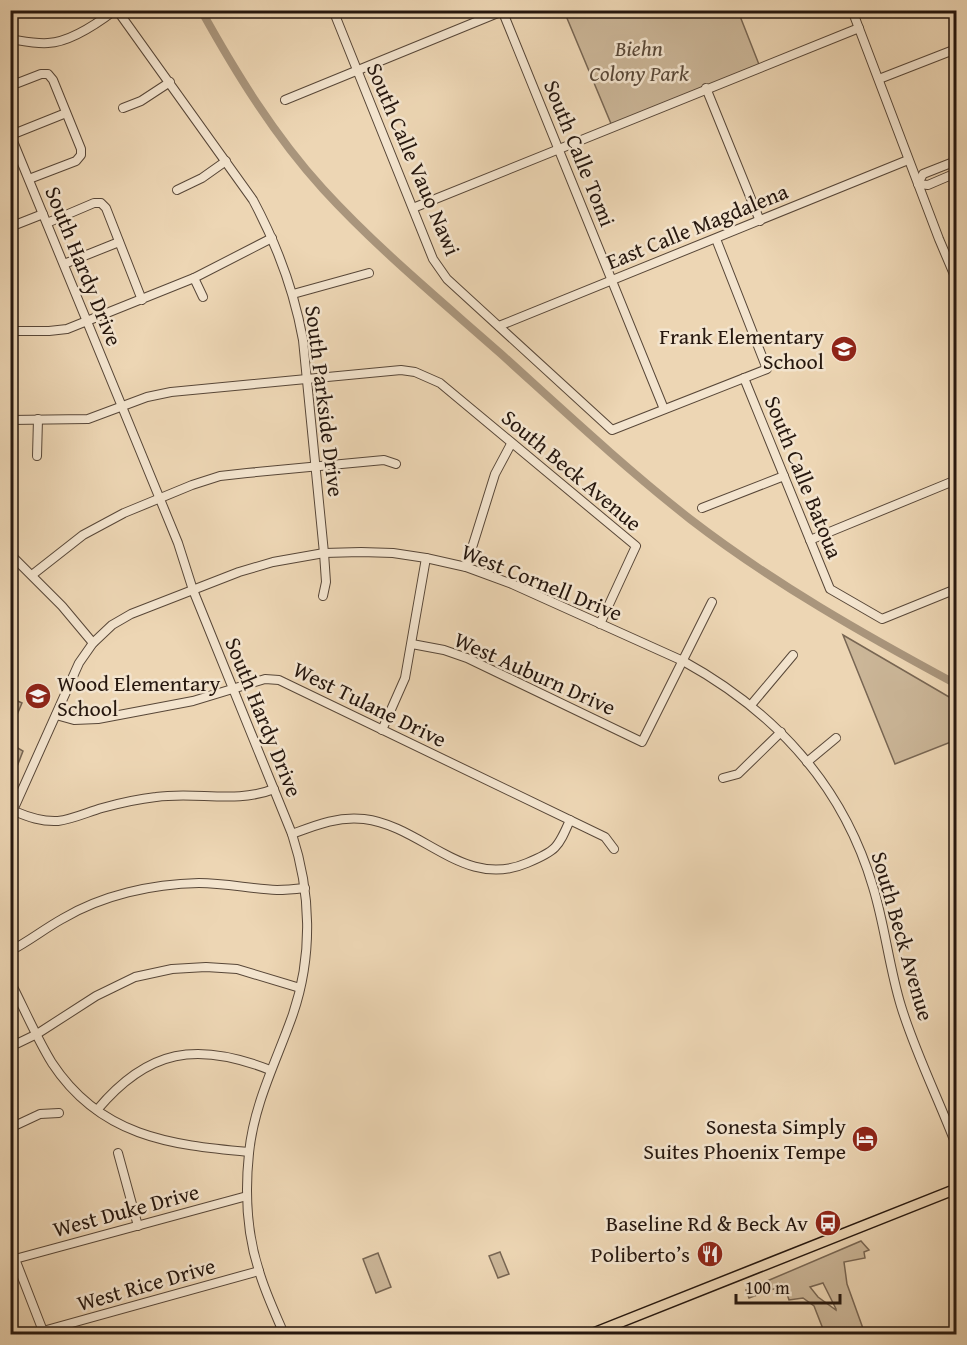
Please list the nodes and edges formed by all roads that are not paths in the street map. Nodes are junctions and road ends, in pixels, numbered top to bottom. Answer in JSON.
{"nodes":[{"id":1,"x":116,"y":10,"type":"edge"},
{"id":2,"x":333,"y":10,"type":"edge"},
{"id":3,"x":852,"y":10,"type":"edge"},
{"id":4,"x":504,"y":11,"type":"edge"},
{"id":5,"x":859,"y":28,"type":"junction"},
{"id":6,"x":10,"y":39,"type":"edge"},
{"id":7,"x":957,"y":49,"type":"edge"},
{"id":8,"x":357,"y":71,"type":"junction"},
{"id":9,"x":879,"y":79,"type":"junction"},
{"id":10,"x":170,"y":82,"type":"junction"},
{"id":11,"x":10,"y":86,"type":"edge"},
{"id":12,"x":706,"y":88,"type":"junction"},
{"id":13,"x":285,"y":100,"type":"dead end"},
{"id":14,"x":123,"y":108,"type":"dead end"},
{"id":15,"x":66,"y":113,"type":"junction"},
{"id":16,"x":11,"y":134,"type":"edge"},
{"id":17,"x":560,"y":148,"type":"junction"},
{"id":18,"x":226,"y":160,"type":"junction"},
{"id":19,"x":908,"y":160,"type":"junction"},
{"id":20,"x":957,"y":161,"type":"edge"},
{"id":21,"x":957,"y":173,"type":"edge"},
{"id":22,"x":29,"y":179,"type":"junction"},
{"id":23,"x":918,"y":184,"type":"junction"},
{"id":24,"x":177,"y":190,"type":"dead end"},
{"id":25,"x":413,"y":208,"type":"junction"},
{"id":26,"x":43,"y":214,"type":"junction"},
{"id":27,"x":760,"y":221,"type":"junction"},
{"id":28,"x":47,"y":223,"type":"junction"},
{"id":29,"x":10,"y":227,"type":"edge"},
{"id":30,"x":272,"y":238,"type":"junction"},
{"id":31,"x":716,"y":239,"type":"junction"},
{"id":32,"x":119,"y":242,"type":"junction"},
{"id":33,"x":64,"y":264,"type":"junction"},
{"id":34,"x":369,"y":273,"type":"dead end"},
{"id":35,"x":194,"y":278,"type":"junction"},
{"id":36,"x":957,"y":279,"type":"edge"},
{"id":37,"x":612,"y":280,"type":"junction"},
{"id":38,"x":293,"y":294,"type":"junction"},
{"id":39,"x":203,"y":297,"type":"dead end"},
{"id":40,"x":142,"y":300,"type":"junction"},
{"id":41,"x":87,"y":321,"type":"junction"},
{"id":42,"x":499,"y":326,"type":"junction"},
{"id":43,"x":10,"y":331,"type":"edge"},
{"id":44,"x":307,"y":378,"type":"junction"},
{"id":45,"x":744,"y":378,"type":"junction"},
{"id":46,"x":122,"y":407,"type":"junction"},
{"id":47,"x":664,"y":409,"type":"junction"},
{"id":48,"x":38,"y":419,"type":"junction"},
{"id":49,"x":10,"y":420,"type":"edge"},
{"id":50,"x":512,"y":444,"type":"junction"},
{"id":51,"x":37,"y":456,"type":"dead end"},
{"id":52,"x":396,"y":464,"type":"dead end"},
{"id":53,"x":316,"y":467,"type":"junction"},
{"id":54,"x":784,"y":476,"type":"junction"},
{"id":55,"x":957,"y":480,"type":"edge"},
{"id":56,"x":159,"y":498,"type":"junction"},
{"id":57,"x":702,"y":508,"type":"dead end"},
{"id":58,"x":810,"y":540,"type":"junction"},
{"id":59,"x":324,"y":553,"type":"junction"},
{"id":60,"x":10,"y":554,"type":"edge"},
{"id":61,"x":426,"y":558,"type":"junction"},
{"id":62,"x":466,"y":567,"type":"junction"},
{"id":63,"x":32,"y":575,"type":"junction"},
{"id":64,"x":957,"y":589,"type":"edge"},
{"id":65,"x":193,"y":590,"type":"junction"},
{"id":66,"x":322,"y":596,"type":"dead end"},
{"id":67,"x":712,"y":602,"type":"dead end"},
{"id":68,"x":600,"y":624,"type":"junction"},
{"id":69,"x":93,"y":643,"type":"junction"},
{"id":70,"x":412,"y":644,"type":"junction"},
{"id":71,"x":793,"y":655,"type":"dead end"},
{"id":72,"x":682,"y":661,"type":"junction"},
{"id":73,"x":234,"y":688,"type":"junction"},
{"id":74,"x":751,"y":705,"type":"junction"},
{"id":75,"x":56,"y":715,"type":"junction"},
{"id":76,"x":382,"y":730,"type":"junction"},
{"id":77,"x":781,"y":732,"type":"junction"},
{"id":78,"x":836,"y":738,"type":"dead end"},
{"id":79,"x":807,"y":762,"type":"junction"},
{"id":80,"x":723,"y":778,"type":"dead end"},
{"id":81,"x":274,"y":789,"type":"junction"},
{"id":82,"x":12,"y":814,"type":"edge"},
{"id":83,"x":570,"y":820,"type":"junction"},
{"id":84,"x":292,"y":834,"type":"junction"},
{"id":85,"x":614,"y":849,"type":"dead end"},
{"id":86,"x":305,"y":888,"type":"junction"},
{"id":87,"x":10,"y":951,"type":"edge"},
{"id":88,"x":10,"y":981,"type":"edge"},
{"id":89,"x":300,"y":988,"type":"junction"},
{"id":90,"x":37,"y":1034,"type":"junction"},
{"id":91,"x":10,"y":1047,"type":"edge"},
{"id":92,"x":270,"y":1070,"type":"junction"},
{"id":93,"x":97,"y":1110,"type":"junction"},
{"id":94,"x":59,"y":1113,"type":"dead end"},
{"id":95,"x":10,"y":1128,"type":"edge"},
{"id":96,"x":957,"y":1145,"type":"edge"},
{"id":97,"x":249,"y":1152,"type":"junction"},
{"id":98,"x":118,"y":1153,"type":"dead end"},
{"id":99,"x":957,"y":1189,"type":"edge"},
{"id":100,"x":247,"y":1196,"type":"junction"},
{"id":101,"x":138,"y":1226,"type":"junction"},
{"id":102,"x":10,"y":1246,"type":"edge"},
{"id":103,"x":15,"y":1259,"type":"junction"},
{"id":104,"x":259,"y":1271,"type":"junction"},
{"id":105,"x":284,"y":1335,"type":"edge"},
{"id":106,"x":591,"y":1335,"type":"edge"}],
"edges":[{"from":1,"to":6,"type":"street"},
{"from":1,"to":10,"type":"street","name":"South Parkside Drive"},
{"from":2,"to":8,"type":"street","name":"South Calle Vauo Nawi"},
{"from":3,"to":5,"type":"street"},
{"from":4,"to":8,"type":"street"},
{"from":4,"to":17,"type":"street","name":"South Calle Tomi"},
{"from":5,"to":9,"type":"street"},
{"from":5,"to":12,"type":"street"},
{"from":7,"to":9,"type":"street"},
{"from":8,"to":13,"type":"street"},
{"from":8,"to":25,"type":"street","name":"South Calle Vauo Nawi"},
{"from":9,"to":19,"type":"street"},
{"from":10,"to":14,"type":"street"},
{"from":10,"to":18,"type":"street","name":"South Parkside Drive"},
{"from":11,"to":15,"type":"street"},
{"from":12,"to":17,"type":"street"},
{"from":12,"to":27,"type":"street"},
{"from":15,"to":16,"type":"street"},
{"from":15,"to":22,"type":"street"},
{"from":16,"to":22,"type":"street","name":"South Hardy Drive"},
{"from":17,"to":25,"type":"street"},
{"from":17,"to":37,"type":"street","name":"South Calle Tomi"},
{"from":18,"to":24,"type":"street"},
{"from":18,"to":30,"type":"street","name":"South Parkside Drive"},
{"from":19,"to":23,"type":"street"},
{"from":19,"to":27,"type":"street","name":"East Calle Magdalena"},
{"from":20,"to":23,"type":"street"},
{"from":21,"to":23,"type":"street"},
{"from":22,"to":26,"type":"street","name":"South Hardy Drive"},
{"from":23,"to":36,"type":"street"},
{"from":25,"to":42,"type":"street","name":"South Calle Vauo Nawi"},
{"from":26,"to":28,"type":"street","name":"South Hardy Drive"},
{"from":26,"to":29,"type":"street"},
{"from":27,"to":31,"type":"street","name":"East Calle Magdalena"},
{"from":28,"to":32,"type":"street"},
{"from":28,"to":33,"type":"street","name":"South Hardy Drive"},
{"from":30,"to":35,"type":"street"},
{"from":30,"to":38,"type":"street","name":"South Parkside Drive"},
{"from":31,"to":37,"type":"street","name":"East Calle Magdalena"},
{"from":31,"to":45,"type":"street","name":"South Calle Batoua"},
{"from":32,"to":33,"type":"street"},
{"from":32,"to":40,"type":"street"},
{"from":33,"to":41,"type":"street","name":"South Hardy Drive"},
{"from":34,"to":38,"type":"street"},
{"from":35,"to":39,"type":"street"},
{"from":35,"to":40,"type":"street"},
{"from":37,"to":42,"type":"street","name":"East Calle Magdalena"},
{"from":37,"to":47,"type":"street","name":"South Calle Tomi"},
{"from":38,"to":44,"type":"street","name":"South Parkside Drive"},
{"from":40,"to":41,"type":"street"},
{"from":41,"to":43,"type":"street"},
{"from":41,"to":46,"type":"street","name":"South Hardy Drive"},
{"from":42,"to":47,"type":"street","name":"South Calle Vauo Nawi"},
{"from":44,"to":46,"type":"street"},
{"from":44,"to":50,"type":"street","name":"South Beck Avenue"},
{"from":44,"to":53,"type":"street","name":"South Parkside Drive"},
{"from":45,"to":47,"type":"street"},
{"from":45,"to":54,"type":"street","name":"South Calle Batoua"},
{"from":46,"to":48,"type":"street"},
{"from":46,"to":56,"type":"street","name":"South Hardy Drive"},
{"from":48,"to":49,"type":"street"},
{"from":48,"to":51,"type":"street"},
{"from":50,"to":62,"type":"street"},
{"from":50,"to":68,"type":"street","name":"South Beck Avenue"},
{"from":52,"to":53,"type":"street"},
{"from":53,"to":56,"type":"street"},
{"from":53,"to":59,"type":"street","name":"South Parkside Drive"},
{"from":54,"to":57,"type":"street"},
{"from":54,"to":58,"type":"street","name":"South Calle Batoua"},
{"from":55,"to":58,"type":"street"},
{"from":56,"to":63,"type":"street"},
{"from":56,"to":65,"type":"street","name":"South Hardy Drive"},
{"from":58,"to":64,"type":"street","name":"South Calle Batoua"},
{"from":59,"to":61,"type":"street","name":"West Cornell Drive"},
{"from":59,"to":65,"type":"street","name":"West Cornell Drive"},
{"from":59,"to":66,"type":"street","name":"South Parkside Drive"},
{"from":60,"to":63,"type":"street"},
{"from":61,"to":62,"type":"street","name":"West Cornell Drive"},
{"from":61,"to":70,"type":"street"},
{"from":62,"to":68,"type":"street","name":"West Cornell Drive"},
{"from":63,"to":69,"type":"street"},
{"from":65,"to":69,"type":"street","name":"West Cornell Drive"},
{"from":65,"to":73,"type":"street","name":"South Hardy Drive"},
{"from":67,"to":72,"type":"street"},
{"from":68,"to":72,"type":"street","name":"West Cornell Drive"},
{"from":69,"to":75,"type":"street","name":"West Cornell Drive"},
{"from":70,"to":72,"type":"street","name":"West Auburn Drive"},
{"from":70,"to":76,"type":"street"},
{"from":71,"to":74,"type":"street"},
{"from":72,"to":74,"type":"street","name":"South Beck Avenue"},
{"from":73,"to":75,"type":"street","name":"West Tulane Drive"},
{"from":73,"to":76,"type":"street","name":"West Tulane Drive"},
{"from":73,"to":81,"type":"street","name":"South Hardy Drive"},
{"from":74,"to":77,"type":"street","name":"South Beck Avenue"},
{"from":75,"to":82,"type":"street","name":"West Cornell Drive"},
{"from":76,"to":83,"type":"street","name":"West Tulane Drive"},
{"from":77,"to":79,"type":"street","name":"South Beck Avenue"},
{"from":77,"to":80,"type":"street"},
{"from":78,"to":79,"type":"street"},
{"from":79,"to":96,"type":"street","name":"South Beck Avenue"},
{"from":81,"to":82,"type":"street"},
{"from":81,"to":84,"type":"street","name":"South Hardy Drive"},
{"from":83,"to":84,"type":"street"},
{"from":83,"to":85,"type":"street","name":"West Tulane Drive"},
{"from":84,"to":86,"type":"street","name":"South Hardy Drive"},
{"from":86,"to":87,"type":"street"},
{"from":86,"to":89,"type":"street","name":"South Hardy Drive"},
{"from":88,"to":90,"type":"street"},
{"from":89,"to":90,"type":"street"},
{"from":89,"to":92,"type":"street","name":"South Hardy Drive"},
{"from":90,"to":91,"type":"street"},
{"from":90,"to":93,"type":"street"},
{"from":92,"to":93,"type":"street"},
{"from":92,"to":97,"type":"street","name":"South Hardy Drive"},
{"from":93,"to":97,"type":"street"},
{"from":94,"to":95,"type":"street"},
{"from":97,"to":100,"type":"street","name":"South Hardy Drive"},
{"from":98,"to":101,"type":"street"},
{"from":99,"to":106,"type":"main road"},
{"from":100,"to":101,"type":"street","name":"West Duke Drive"},
{"from":100,"to":104,"type":"street","name":"South Hardy Drive"},
{"from":101,"to":103,"type":"street","name":"West Duke Drive"},
{"from":102,"to":103,"type":"street"},
{"from":103,"to":104,"type":"street","name":"West Rice Drive"},
{"from":104,"to":105,"type":"street","name":"South Hardy Drive"}]}
